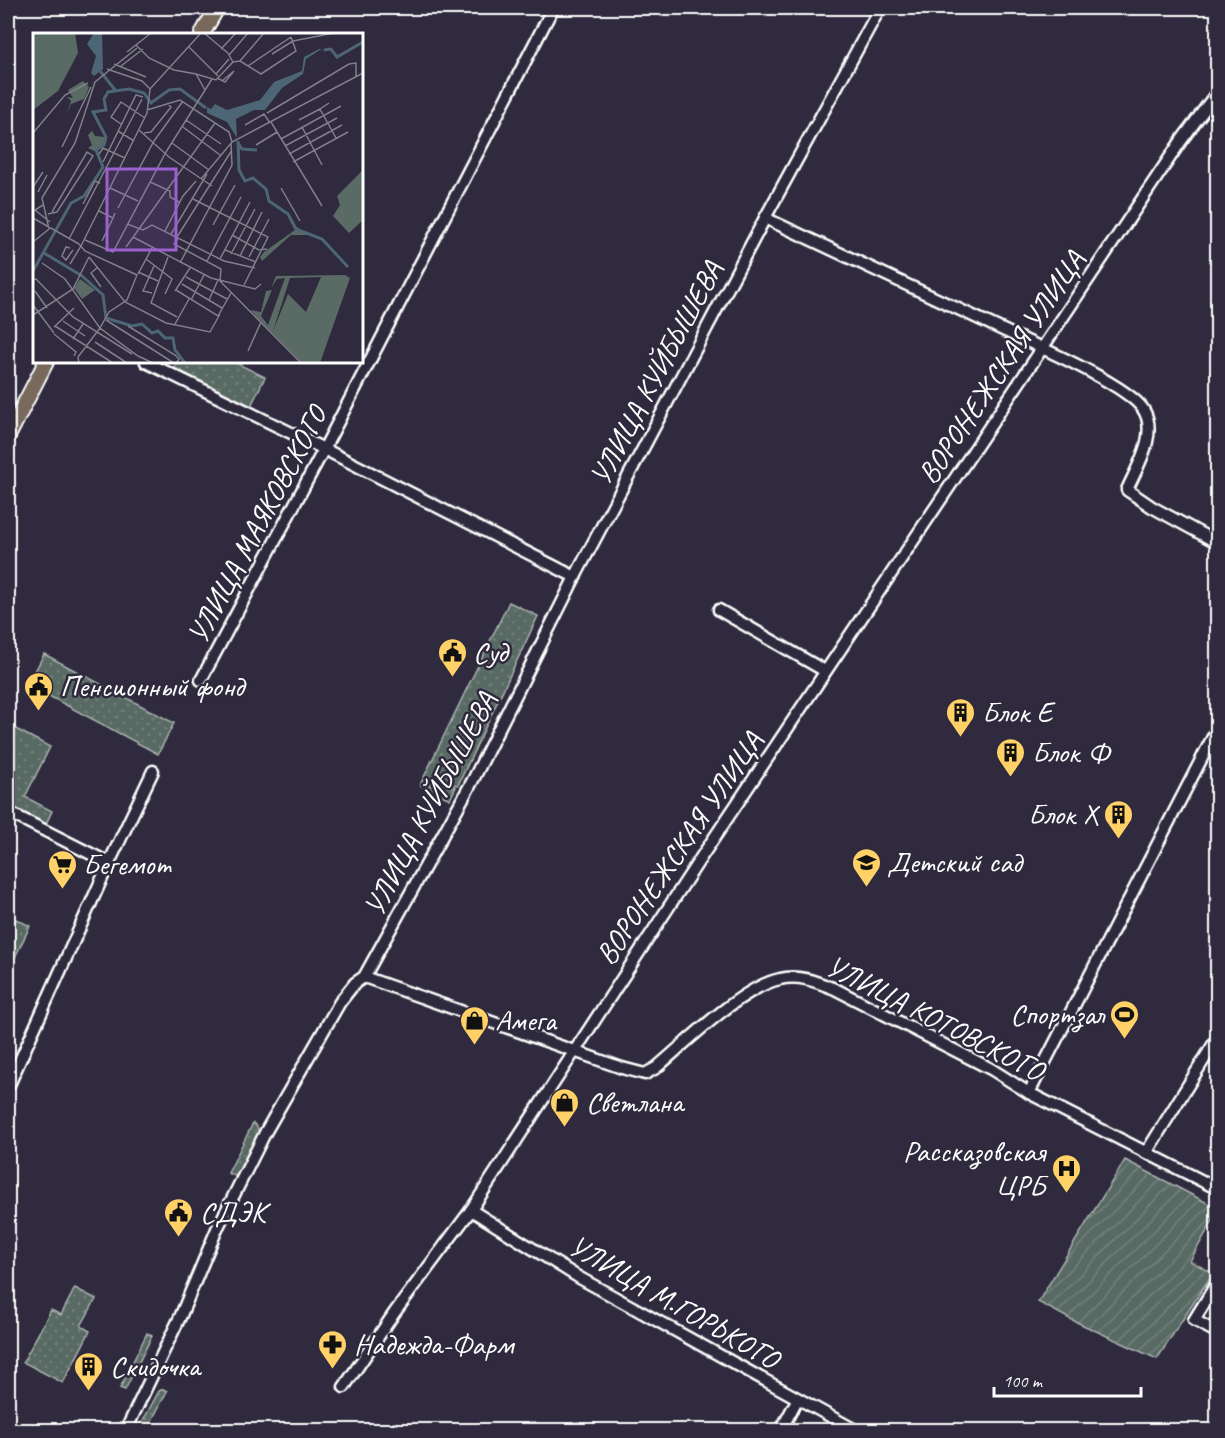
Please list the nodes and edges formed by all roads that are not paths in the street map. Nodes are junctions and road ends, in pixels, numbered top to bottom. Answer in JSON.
{"nodes":[{"id":1,"x":217,"y":8,"type":"edge"},
{"id":2,"x":553,"y":8,"type":"edge"},
{"id":3,"x":880,"y":8,"type":"edge"},
{"id":4,"x":203,"y":33,"type":"edge"},
{"id":5,"x":1218,"y":91,"type":"edge"},
{"id":6,"x":765,"y":218,"type":"junction"},
{"id":7,"x":1043,"y":349,"type":"junction"},
{"id":8,"x":45,"y":363,"type":"edge"},
{"id":9,"x":148,"y":363,"type":"edge"},
{"id":10,"x":8,"y":436,"type":"edge"},
{"id":11,"x":324,"y":449,"type":"junction"},
{"id":12,"x":1218,"y":543,"type":"edge"},
{"id":13,"x":575,"y":577,"type":"junction"},
{"id":14,"x":719,"y":610,"type":"dead end"},
{"id":15,"x":825,"y":671,"type":"junction"},
{"id":16,"x":201,"y":681,"type":"dead end"},
{"id":17,"x":1218,"y":727,"type":"edge"},
{"id":18,"x":153,"y":771,"type":"dead end"},
{"id":19,"x":8,"y":812,"type":"edge"},
{"id":20,"x":109,"y":863,"type":"junction"},
{"id":21,"x":364,"y":977,"type":"junction"},
{"id":22,"x":1218,"y":1036,"type":"edge"},
{"id":23,"x":573,"y":1051,"type":"junction"},
{"id":24,"x":8,"y":1087,"type":"edge"},
{"id":25,"x":1029,"y":1093,"type":"junction"},
{"id":26,"x":1146,"y":1153,"type":"junction"},
{"id":27,"x":1218,"y":1189,"type":"edge"},
{"id":28,"x":471,"y":1210,"type":"junction"},
{"id":29,"x":1218,"y":1281,"type":"edge"},
{"id":30,"x":1218,"y":1333,"type":"edge"},
{"id":31,"x":344,"y":1388,"type":"dead end"},
{"id":32,"x":797,"y":1400,"type":"junction"},
{"id":33,"x":126,"y":1431,"type":"edge"},
{"id":34,"x":781,"y":1431,"type":"edge"},
{"id":35,"x":855,"y":1431,"type":"edge"}],
"edges":[{"from":1,"to":4,"type":"main road"},
{"from":2,"to":11,"type":"street","name":"УЛИЦА МАЯКОВСКОГО"},
{"from":3,"to":6,"type":"street","name":"УЛИЦА КУЙБЫШЕВА"},
{"from":5,"to":7,"type":"street","name":"ВОРОНЕЖСКАЯ УЛИЦА"},
{"from":6,"to":7,"type":"street"},
{"from":6,"to":13,"type":"street","name":"УЛИЦА КУЙБЫШЕВА"},
{"from":7,"to":12,"type":"street"},
{"from":7,"to":15,"type":"street","name":"ВОРОНЕЖСКАЯ УЛИЦА"},
{"from":8,"to":10,"type":"main road"},
{"from":9,"to":11,"type":"street"},
{"from":11,"to":13,"type":"street"},
{"from":11,"to":16,"type":"street","name":"УЛИЦА МАЯКОВСКОГО"},
{"from":13,"to":21,"type":"street","name":"УЛИЦА КУЙБЫШЕВА"},
{"from":14,"to":15,"type":"street"},
{"from":15,"to":23,"type":"street","name":"ВОРОНЕЖСКАЯ УЛИЦА"},
{"from":17,"to":25,"type":"street"},
{"from":18,"to":20,"type":"street"},
{"from":19,"to":20,"type":"street"},
{"from":20,"to":24,"type":"street"},
{"from":21,"to":23,"type":"street"},
{"from":21,"to":33,"type":"street","name":"УЛИЦА КУЙБЫШЕВА"},
{"from":22,"to":26,"type":"street"},
{"from":23,"to":25,"type":"street","name":"УЛИЦА КОТОВСКОГО"},
{"from":23,"to":28,"type":"street","name":"ВОРОНЕЖСКАЯ УЛИЦА"},
{"from":25,"to":26,"type":"street","name":"УЛИЦА КОТОВСКОГО"},
{"from":26,"to":27,"type":"street","name":"УЛИЦА КОТОВСКОГО"},
{"from":28,"to":31,"type":"street","name":"ВОРОНЕЖСКАЯ УЛИЦА"},
{"from":28,"to":32,"type":"street","name":"УЛИЦА М.ГОРЬКОГО"},
{"from":29,"to":30,"type":"street"},
{"from":32,"to":34,"type":"street"},
{"from":32,"to":35,"type":"street","name":"УЛИЦА М.ГОРЬКОГО"}]}
